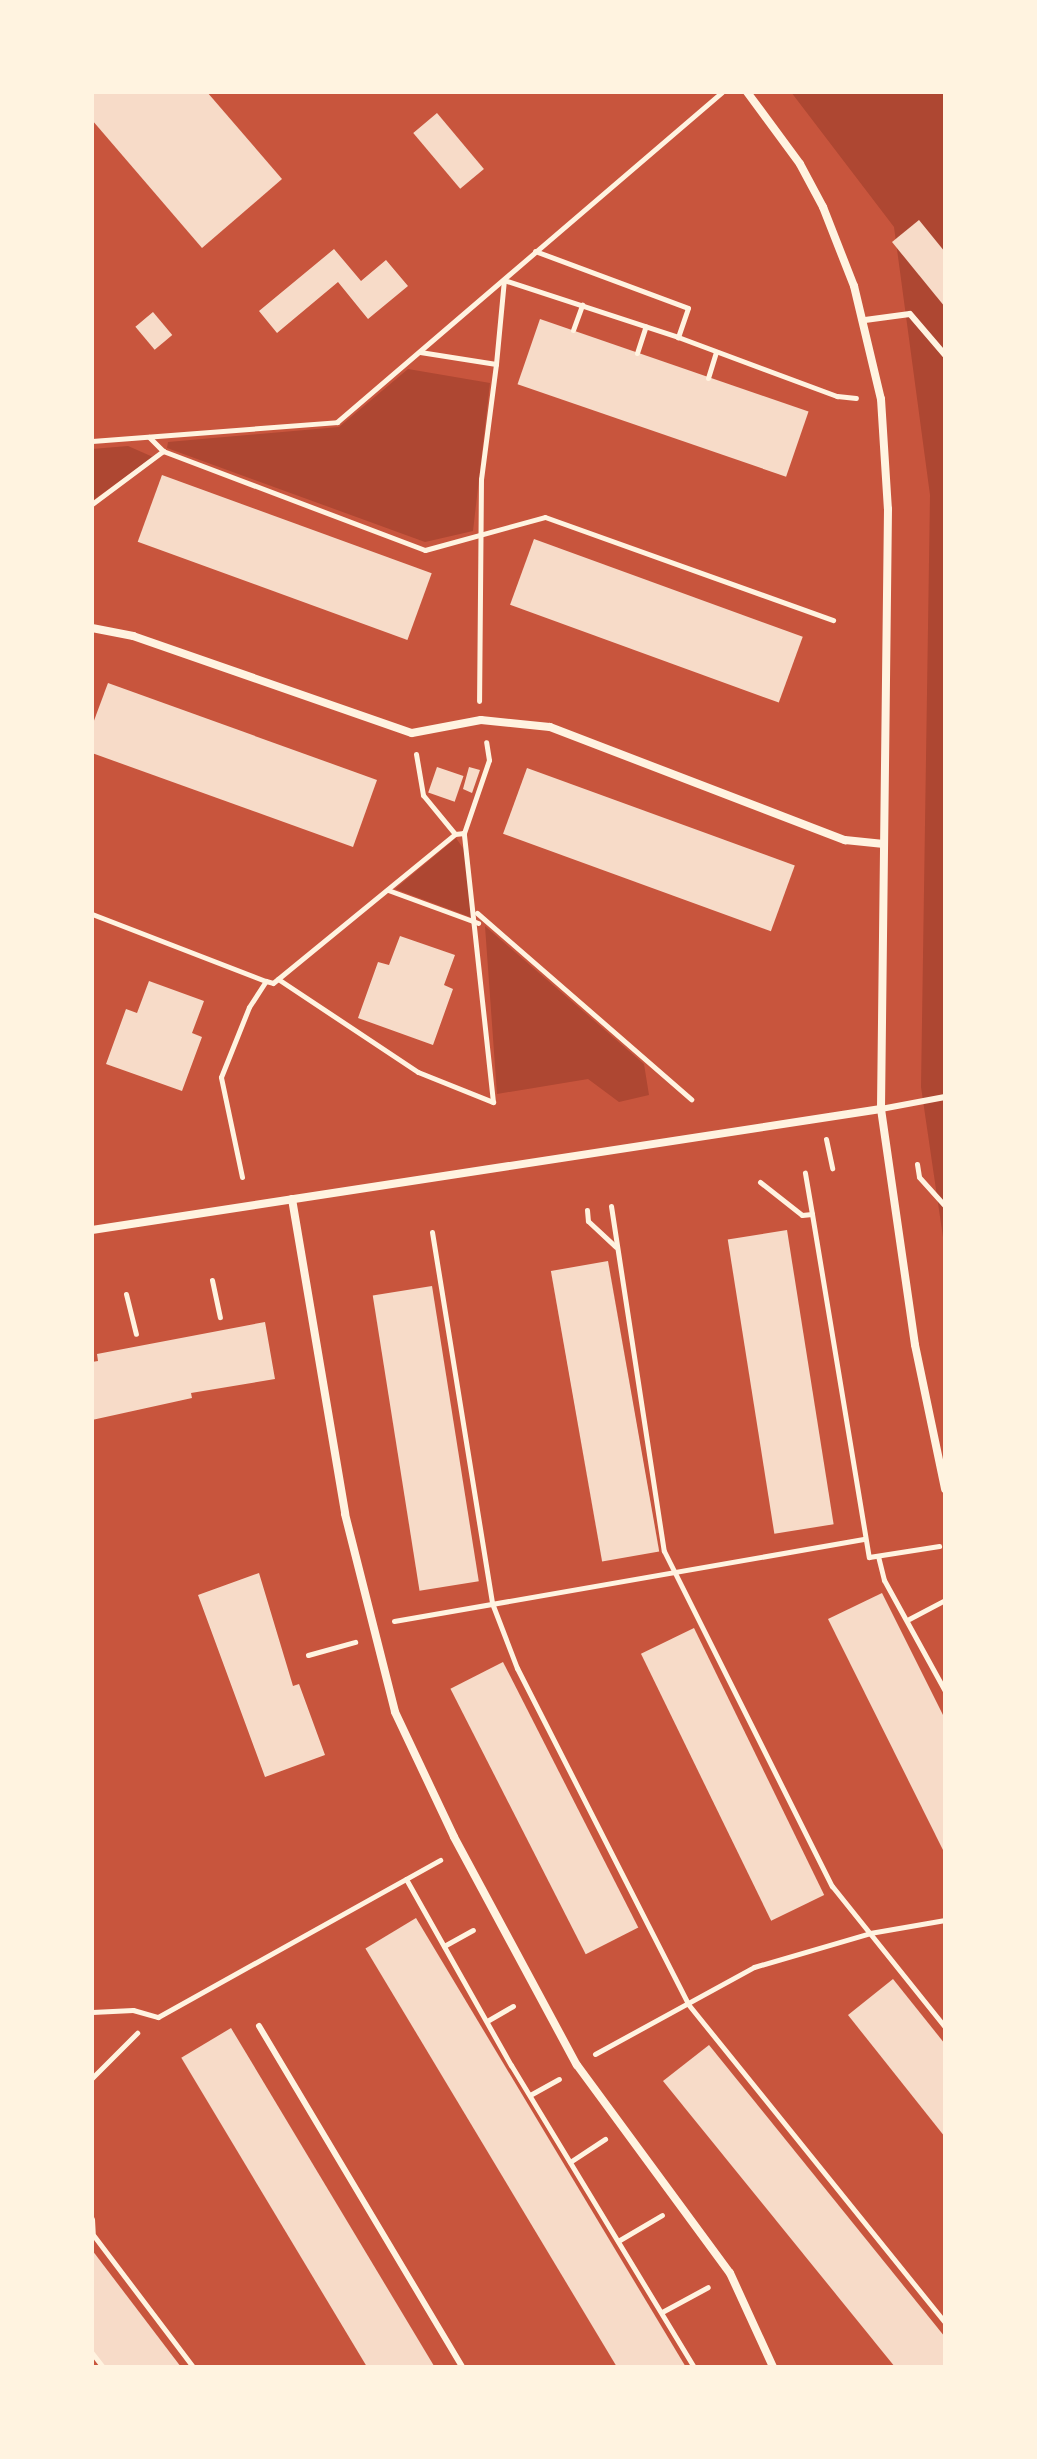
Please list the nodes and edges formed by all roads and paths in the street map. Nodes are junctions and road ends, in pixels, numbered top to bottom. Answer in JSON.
{"nodes":[{"id":1,"x":722,"y":92,"type":"edge"},
{"id":2,"x":747,"y":92,"type":"edge"},
{"id":3,"x":535,"y":251,"type":"junction"},
{"id":4,"x":504,"y":280,"type":"junction"},
{"id":5,"x":582,"y":305,"type":"junction"},
{"id":6,"x":865,"y":320,"type":"junction"},
{"id":7,"x":646,"y":326,"type":"junction"},
{"id":8,"x":573,"y":330,"type":"dead end"},
{"id":9,"x":678,"y":337,"type":"junction"},
{"id":10,"x":420,"y":352,"type":"junction"},
{"id":11,"x":716,"y":352,"type":"junction"},
{"id":12,"x":637,"y":353,"type":"dead end"},
{"id":13,"x":945,"y":355,"type":"edge"},
{"id":14,"x":496,"y":364,"type":"junction"},
{"id":15,"x":708,"y":378,"type":"dead end"},
{"id":16,"x":856,"y":398,"type":"dead end"},
{"id":17,"x":149,"y":436,"type":"junction"},
{"id":18,"x":92,"y":441,"type":"edge"},
{"id":19,"x":163,"y":451,"type":"junction"},
{"id":20,"x":92,"y":504,"type":"edge"},
{"id":21,"x":479,"y":536,"type":"junction"},
{"id":22,"x":833,"y":620,"type":"dead end"},
{"id":23,"x":92,"y":628,"type":"edge"},
{"id":24,"x":481,"y":720,"type":"junction"},
{"id":25,"x":416,"y":753,"type":"dead end"},
{"id":26,"x":464,"y":833,"type":"junction"},
{"id":27,"x":455,"y":834,"type":"junction"},
{"id":28,"x":884,"y":844,"type":"junction"},
{"id":29,"x":388,"y":890,"type":"junction"},
{"id":30,"x":477,"y":913,"type":"junction"},
{"id":31,"x":92,"y":914,"type":"edge"},
{"id":32,"x":478,"y":923,"type":"junction"},
{"id":33,"x":278,"y":979,"type":"junction"},
{"id":34,"x":266,"y":981,"type":"junction"},
{"id":35,"x":945,"y":1097,"type":"edge"},
{"id":36,"x":691,"y":1099,"type":"dead end"},
{"id":37,"x":881,"y":1109,"type":"junction"},
{"id":38,"x":826,"y":1138,"type":"dead end"},
{"id":39,"x":917,"y":1164,"type":"dead end"},
{"id":40,"x":832,"y":1168,"type":"dead end"},
{"id":41,"x":805,"y":1173,"type":"dead end"},
{"id":42,"x":242,"y":1177,"type":"dead end"},
{"id":43,"x":760,"y":1182,"type":"dead end"},
{"id":44,"x":292,"y":1199,"type":"junction"},
{"id":45,"x":611,"y":1206,"type":"dead end"},
{"id":46,"x":945,"y":1206,"type":"edge"},
{"id":47,"x":587,"y":1210,"type":"dead end"},
{"id":48,"x":812,"y":1214,"type":"junction"},
{"id":49,"x":92,"y":1230,"type":"edge"},
{"id":50,"x":432,"y":1232,"type":"dead end"},
{"id":51,"x":616,"y":1247,"type":"junction"},
{"id":52,"x":212,"y":1280,"type":"dead end"},
{"id":53,"x":126,"y":1294,"type":"dead end"},
{"id":54,"x":220,"y":1317,"type":"dead end"},
{"id":55,"x":136,"y":1334,"type":"dead end"},
{"id":56,"x":945,"y":1489,"type":"edge"},
{"id":57,"x":865,"y":1539,"type":"junction"},
{"id":58,"x":939,"y":1546,"type":"dead end"},
{"id":59,"x":878,"y":1556,"type":"junction"},
{"id":60,"x":675,"y":1571,"type":"junction"},
{"id":61,"x":945,"y":1600,"type":"edge"},
{"id":62,"x":492,"y":1603,"type":"junction"},
{"id":63,"x":424,"y":1615,"type":"dead end"},
{"id":64,"x":909,"y":1619,"type":"junction"},
{"id":65,"x":356,"y":1642,"type":"dead end"},
{"id":66,"x":308,"y":1655,"type":"dead end"},
{"id":67,"x":944,"y":1688,"type":"edge"},
{"id":68,"x":440,"y":1860,"type":"dead end"},
{"id":69,"x":406,"y":1879,"type":"junction"},
{"id":70,"x":945,"y":1920,"type":"edge"},
{"id":71,"x":473,"y":1930,"type":"dead end"},
{"id":72,"x":870,"y":1933,"type":"junction"},
{"id":73,"x":444,"y":1946,"type":"junction"},
{"id":74,"x":688,"y":2004,"type":"junction"},
{"id":75,"x":513,"y":2006,"type":"dead end"},
{"id":76,"x":92,"y":2012,"type":"edge"},
{"id":77,"x":487,"y":2021,"type":"junction"},
{"id":78,"x":259,"y":2026,"type":"dead end"},
{"id":79,"x":945,"y":2027,"type":"edge"},
{"id":80,"x":137,"y":2033,"type":"dead end"},
{"id":81,"x":577,"y":2065,"type":"junction"},
{"id":82,"x":92,"y":2078,"type":"edge"},
{"id":83,"x":559,"y":2079,"type":"dead end"},
{"id":84,"x":530,"y":2095,"type":"junction"},
{"id":85,"x":605,"y":2139,"type":"dead end"},
{"id":86,"x":570,"y":2162,"type":"junction"},
{"id":87,"x":664,"y":2214,"type":"dead end"},
{"id":88,"x":92,"y":2219,"type":"edge"},
{"id":89,"x":93,"y":2237,"type":"edge"},
{"id":90,"x":618,"y":2241,"type":"junction"},
{"id":91,"x":708,"y":2287,"type":"dead end"},
{"id":92,"x":662,"y":2312,"type":"junction"},
{"id":93,"x":945,"y":2322,"type":"edge"},
{"id":94,"x":92,"y":2353,"type":"edge"},
{"id":95,"x":103,"y":2367,"type":"edge"},
{"id":96,"x":193,"y":2367,"type":"edge"},
{"id":97,"x":462,"y":2367,"type":"edge"},
{"id":98,"x":694,"y":2367,"type":"edge"},
{"id":99,"x":773,"y":2367,"type":"edge"}],
"edges":[{"from":1,"to":3,"type":"path"},
{"from":2,"to":6,"type":"street"},
{"from":3,"to":4,"type":"path"},
{"from":3,"to":9,"type":"path"},
{"from":4,"to":5,"type":"path"},
{"from":4,"to":10,"type":"path"},
{"from":4,"to":14,"type":"path"},
{"from":5,"to":7,"type":"path"},
{"from":5,"to":8,"type":"path"},
{"from":6,"to":13,"type":"lane"},
{"from":6,"to":28,"type":"street"},
{"from":7,"to":9,"type":"path"},
{"from":7,"to":12,"type":"path"},
{"from":9,"to":11,"type":"path"},
{"from":10,"to":14,"type":"path"},
{"from":10,"to":17,"type":"path"},
{"from":11,"to":15,"type":"path"},
{"from":11,"to":16,"type":"path"},
{"from":14,"to":21,"type":"path"},
{"from":17,"to":18,"type":"path"},
{"from":17,"to":19,"type":"path"},
{"from":19,"to":20,"type":"path"},
{"from":19,"to":21,"type":"path"},
{"from":21,"to":22,"type":"path"},
{"from":21,"to":24,"type":"path"},
{"from":23,"to":24,"type":"street"},
{"from":24,"to":26,"type":"path"},
{"from":24,"to":28,"type":"street"},
{"from":25,"to":27,"type":"path"},
{"from":26,"to":27,"type":"path"},
{"from":26,"to":30,"type":"path"},
{"from":27,"to":29,"type":"path"},
{"from":28,"to":37,"type":"street"},
{"from":29,"to":32,"type":"path"},
{"from":29,"to":33,"type":"path"},
{"from":30,"to":32,"type":"path"},
{"from":30,"to":36,"type":"path"},
{"from":31,"to":34,"type":"path"},
{"from":32,"to":33,"type":"path"},
{"from":33,"to":34,"type":"path"},
{"from":34,"to":42,"type":"path"},
{"from":35,"to":37,"type":"lane"},
{"from":37,"to":44,"type":"street"},
{"from":37,"to":56,"type":"street"},
{"from":38,"to":40,"type":"path"},
{"from":39,"to":46,"type":"path"},
{"from":41,"to":48,"type":"path"},
{"from":43,"to":48,"type":"path"},
{"from":44,"to":49,"type":"street"},
{"from":44,"to":81,"type":"street"},
{"from":45,"to":51,"type":"path"},
{"from":47,"to":51,"type":"path"},
{"from":48,"to":57,"type":"path"},
{"from":50,"to":62,"type":"path"},
{"from":51,"to":60,"type":"path"},
{"from":52,"to":54,"type":"path"},
{"from":53,"to":55,"type":"path"},
{"from":57,"to":59,"type":"path"},
{"from":57,"to":60,"type":"path"},
{"from":58,"to":59,"type":"path"},
{"from":59,"to":64,"type":"path"},
{"from":60,"to":62,"type":"path"},
{"from":60,"to":72,"type":"path"},
{"from":61,"to":64,"type":"path"},
{"from":62,"to":63,"type":"path"},
{"from":62,"to":74,"type":"path"},
{"from":64,"to":67,"type":"path"},
{"from":65,"to":66,"type":"path"},
{"from":68,"to":69,"type":"path"},
{"from":69,"to":73,"type":"path"},
{"from":69,"to":76,"type":"path"},
{"from":70,"to":72,"type":"path"},
{"from":71,"to":73,"type":"path"},
{"from":72,"to":74,"type":"path"},
{"from":72,"to":79,"type":"path"},
{"from":73,"to":77,"type":"path"},
{"from":74,"to":81,"type":"path"},
{"from":74,"to":93,"type":"path"},
{"from":75,"to":77,"type":"path"},
{"from":77,"to":84,"type":"path"},
{"from":78,"to":97,"type":"lane"},
{"from":80,"to":82,"type":"path"},
{"from":81,"to":99,"type":"street"},
{"from":83,"to":84,"type":"path"},
{"from":84,"to":86,"type":"path"},
{"from":85,"to":86,"type":"path"},
{"from":86,"to":90,"type":"path"},
{"from":87,"to":90,"type":"path"},
{"from":88,"to":89,"type":"path"},
{"from":89,"to":96,"type":"path"},
{"from":90,"to":92,"type":"path"},
{"from":91,"to":92,"type":"path"},
{"from":92,"to":98,"type":"path"},
{"from":94,"to":95,"type":"path"}]}
